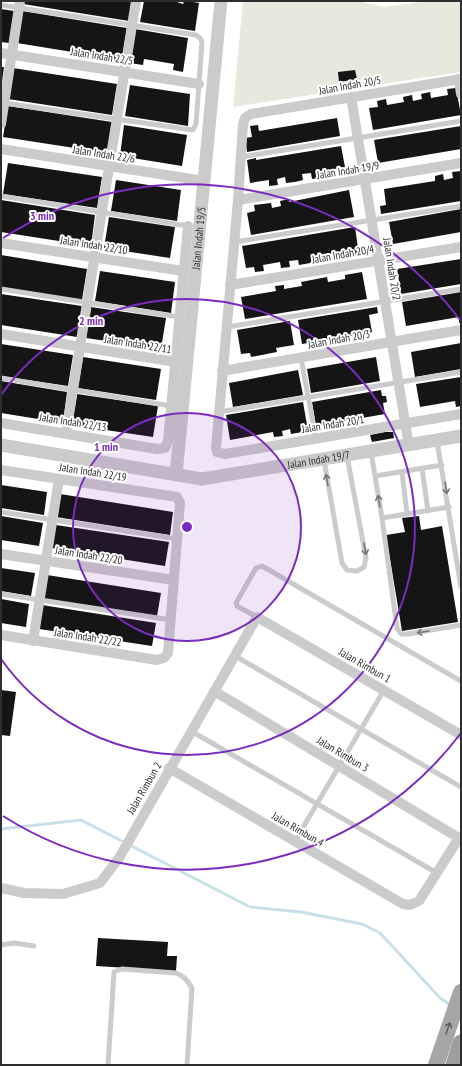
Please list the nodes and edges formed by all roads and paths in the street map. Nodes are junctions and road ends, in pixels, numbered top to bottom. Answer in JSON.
{"nodes":[{"id":1,"x":136,"y":1,"type":"edge"},
{"id":2,"x":221,"y":1,"type":"edge"},
{"id":3,"x":19,"y":4,"type":"edge"},
{"id":4,"x":1,"y":5,"type":"edge"},
{"id":5,"x":132,"y":25,"type":"junction"},
{"id":6,"x":1,"y":53,"type":"edge"},
{"id":7,"x":12,"y":55,"type":"junction"},
{"id":8,"x":124,"y":72,"type":"junction"},
{"id":9,"x":460,"y":79,"type":"edge"},
{"id":10,"x":199,"y":84,"type":"junction"},
{"id":11,"x":461,"y":94,"type":"edge"},
{"id":12,"x":351,"y":97,"type":"junction"},
{"id":13,"x":3,"y":102,"type":"edge"},
{"id":14,"x":116,"y":120,"type":"junction"},
{"id":15,"x":461,"y":121,"type":"edge"},
{"id":16,"x":1,"y":124,"type":"edge"},
{"id":17,"x":358,"y":139,"type":"junction"},
{"id":18,"x":1,"y":149,"type":"edge"},
{"id":19,"x":241,"y":157,"type":"junction"},
{"id":20,"x":461,"y":163,"type":"edge"},
{"id":21,"x":109,"y":167,"type":"junction"},
{"id":22,"x":364,"y":179,"type":"junction"},
{"id":23,"x":204,"y":181,"type":"junction"},
{"id":24,"x":1,"y":196,"type":"edge"},
{"id":25,"x":238,"y":200,"type":"junction"},
{"id":26,"x":461,"y":206,"type":"edge"},
{"id":27,"x":102,"y":212,"type":"junction"},
{"id":28,"x":372,"y":220,"type":"junction"},
{"id":29,"x":188,"y":226,"type":"joint"},
{"id":30,"x":234,"y":242,"type":"junction"},
{"id":31,"x":1,"y":243,"type":"edge"},
{"id":32,"x":461,"y":247,"type":"edge"},
{"id":33,"x":95,"y":257,"type":"junction"},
{"id":34,"x":379,"y":260,"type":"junction"},
{"id":35,"x":183,"y":271,"type":"junction"},
{"id":36,"x":230,"y":285,"type":"junction"},
{"id":37,"x":461,"y":288,"type":"edge"},
{"id":38,"x":1,"y":289,"type":"edge"},
{"id":39,"x":87,"y":302,"type":"junction"},
{"id":40,"x":385,"y":302,"type":"junction"},
{"id":41,"x":179,"y":317,"type":"junction"},
{"id":42,"x":227,"y":327,"type":"junction"},
{"id":43,"x":461,"y":330,"type":"edge"},
{"id":44,"x":1,"y":334,"type":"edge"},
{"id":45,"x":392,"y":342,"type":"junction"},
{"id":46,"x":80,"y":346,"type":"junction"},
{"id":47,"x":301,"y":358,"type":"junction"},
{"id":48,"x":176,"y":362,"type":"junction"},
{"id":49,"x":222,"y":371,"type":"junction"},
{"id":50,"x":461,"y":372,"type":"edge"},
{"id":51,"x":1,"y":378,"type":"edge"},
{"id":52,"x":399,"y":383,"type":"junction"},
{"id":53,"x":73,"y":390,"type":"junction"},
{"id":54,"x":308,"y":398,"type":"junction"},
{"id":55,"x":171,"y":406,"type":"junction"},
{"id":56,"x":218,"y":412,"type":"junction"},
{"id":57,"x":461,"y":414,"type":"edge"},
{"id":58,"x":1,"y":423,"type":"edge"},
{"id":59,"x":406,"y":424,"type":"junction"},
{"id":60,"x":66,"y":433,"type":"junction"},
{"id":61,"x":461,"y":436,"type":"edge"},
{"id":62,"x":316,"y":439,"type":"junction"},
{"id":63,"x":437,"y":440,"type":"junction"},
{"id":64,"x":1,"y":446,"type":"edge"},
{"id":65,"x":409,"y":446,"type":"junction"},
{"id":66,"x":370,"y":452,"type":"junction"},
{"id":67,"x":347,"y":456,"type":"junction"},
{"id":68,"x":324,"y":459,"type":"junction"},
{"id":69,"x":442,"y":466,"type":"junction"},
{"id":70,"x":422,"y":468,"type":"junction"},
{"id":71,"x":1,"y":470,"type":"edge"},
{"id":72,"x":402,"y":472,"type":"junction"},
{"id":73,"x":176,"y":475,"type":"junction"},
{"id":74,"x":375,"y":476,"type":"junction"},
{"id":75,"x":58,"y":479,"type":"junction"},
{"id":76,"x":449,"y":507,"type":"junction"},
{"id":77,"x":428,"y":511,"type":"junction"},
{"id":78,"x":1,"y":512,"type":"edge"},
{"id":79,"x":407,"y":514,"type":"junction"},
{"id":80,"x":382,"y":518,"type":"junction"},
{"id":81,"x":52,"y":520,"type":"junction"},
{"id":82,"x":178,"y":539,"type":"junction"},
{"id":83,"x":1,"y":554,"type":"edge"},
{"id":84,"x":46,"y":560,"type":"junction"},
{"id":85,"x":174,"y":580,"type":"junction"},
{"id":86,"x":461,"y":587,"type":"edge"},
{"id":87,"x":1,"y":594,"type":"edge"},
{"id":88,"x":39,"y":600,"type":"junction"},
{"id":89,"x":257,"y":617,"type":"junction"},
{"id":90,"x":171,"y":620,"type":"junction"},
{"id":91,"x":461,"y":625,"type":"edge"},
{"id":92,"x":1,"y":636,"type":"edge"},
{"id":93,"x":33,"y":640,"type":"junction"},
{"id":94,"x":235,"y":656,"type":"junction"},
{"id":95,"x":461,"y":681,"type":"edge"},
{"id":96,"x":384,"y":690,"type":"junction"},
{"id":97,"x":214,"y":691,"type":"junction"},
{"id":98,"x":360,"y":729,"type":"junction"},
{"id":99,"x":191,"y":731,"type":"junction"},
{"id":100,"x":461,"y":735,"type":"edge"},
{"id":101,"x":338,"y":766,"type":"junction"},
{"id":102,"x":169,"y":768,"type":"junction"},
{"id":103,"x":461,"y":787,"type":"edge"},
{"id":104,"x":316,"y":804,"type":"junction"},
{"id":105,"x":460,"y":837,"type":"edge"},
{"id":106,"x":295,"y":841,"type":"junction"},
{"id":107,"x":437,"y":874,"type":"junction"},
{"id":108,"x":1,"y":888,"type":"edge"},
{"id":109,"x":1,"y":945,"type":"edge"},
{"id":110,"x":34,"y":946,"type":"dead end"},
{"id":111,"x":461,"y":992,"type":"edge"},
{"id":112,"x":461,"y":1043,"type":"edge"},
{"id":113,"x":108,"y":1065,"type":"edge"},
{"id":114,"x":187,"y":1065,"type":"edge"},
{"id":115,"x":436,"y":1065,"type":"edge"},
{"id":116,"x":454,"y":1065,"type":"edge"}],
"edges":[{"from":1,"to":5,"type":"street"},
{"from":2,"to":23,"type":"street","name":"Jalan Indah 19/5"},
{"from":3,"to":4,"type":"lane"},
{"from":3,"to":5,"type":"lane"},
{"from":3,"to":7,"type":"street"},
{"from":5,"to":8,"type":"street"},
{"from":5,"to":10,"type":"lane"},
{"from":6,"to":7,"type":"street","name":"Jalan Indah 22/5"},
{"from":7,"to":8,"type":"street","name":"Jalan Indah 22/5"},
{"from":7,"to":13,"type":"street"},
{"from":8,"to":10,"type":"street","name":"Jalan Indah 22/5"},
{"from":8,"to":14,"type":"street"},
{"from":9,"to":11,"type":"street"},
{"from":9,"to":12,"type":"street","name":"Jalan Indah 20/5"},
{"from":10,"to":14,"type":"lane"},
{"from":12,"to":17,"type":"street","name":"Jalan Indah 20/2"},
{"from":12,"to":19,"type":"street","name":"Jalan Indah 20/5"},
{"from":13,"to":14,"type":"lane"},
{"from":13,"to":16,"type":"street"},
{"from":14,"to":21,"type":"street"},
{"from":15,"to":17,"type":"lane"},
{"from":17,"to":19,"type":"lane"},
{"from":17,"to":22,"type":"street","name":"Jalan Indah 20/2"},
{"from":18,"to":21,"type":"street","name":"Jalan Indah 22/6"},
{"from":19,"to":25,"type":"street"},
{"from":20,"to":22,"type":"street","name":"Jalan Indah 19/9"},
{"from":21,"to":23,"type":"street","name":"Jalan Indah 22/6"},
{"from":21,"to":27,"type":"street"},
{"from":22,"to":25,"type":"street","name":"Jalan Indah 19/9"},
{"from":22,"to":28,"type":"street","name":"Jalan Indah 20/2"},
{"from":23,"to":73,"type":"street","name":"Jalan Indah 19/5"},
{"from":24,"to":27,"type":"lane"},
{"from":25,"to":30,"type":"street"},
{"from":26,"to":28,"type":"lane"},
{"from":27,"to":29,"type":"lane"},
{"from":27,"to":33,"type":"street"},
{"from":28,"to":30,"type":"lane"},
{"from":28,"to":34,"type":"street","name":"Jalan Indah 20/2"},
{"from":29,"to":35,"type":"street"},
{"from":30,"to":36,"type":"street"},
{"from":31,"to":33,"type":"street","name":"Jalan Indah 22/10"},
{"from":32,"to":34,"type":"street","name":"Jalan Indah 20/4"},
{"from":33,"to":35,"type":"street","name":"Jalan Indah 22/10"},
{"from":33,"to":39,"type":"street"},
{"from":34,"to":36,"type":"street","name":"Jalan Indah 20/4"},
{"from":34,"to":40,"type":"street","name":"Jalan Indah 20/2"},
{"from":35,"to":41,"type":"street"},
{"from":36,"to":42,"type":"street"},
{"from":37,"to":40,"type":"lane"},
{"from":38,"to":39,"type":"lane"},
{"from":39,"to":41,"type":"lane"},
{"from":39,"to":46,"type":"street"},
{"from":40,"to":42,"type":"lane"},
{"from":40,"to":45,"type":"street","name":"Jalan Indah 20/2"},
{"from":41,"to":48,"type":"street"},
{"from":42,"to":49,"type":"street"},
{"from":43,"to":45,"type":"street","name":"Jalan Indah 20/3"},
{"from":44,"to":46,"type":"street","name":"Jalan Indah 22/11"},
{"from":45,"to":47,"type":"street","name":"Jalan Indah 20/3"},
{"from":45,"to":52,"type":"street","name":"Jalan Indah 20/2"},
{"from":46,"to":48,"type":"street","name":"Jalan Indah 22/11"},
{"from":46,"to":53,"type":"street"},
{"from":47,"to":49,"type":"street","name":"Jalan Indah 20/3"},
{"from":47,"to":54,"type":"lane"},
{"from":48,"to":55,"type":"street"},
{"from":49,"to":56,"type":"street"},
{"from":50,"to":52,"type":"lane"},
{"from":51,"to":53,"type":"lane"},
{"from":52,"to":54,"type":"lane"},
{"from":52,"to":59,"type":"street","name":"Jalan Indah 20/2"},
{"from":53,"to":55,"type":"lane"},
{"from":53,"to":60,"type":"street"},
{"from":54,"to":56,"type":"lane"},
{"from":54,"to":62,"type":"lane"},
{"from":55,"to":60,"type":"street","name":"Jalan Indah 22/13"},
{"from":56,"to":62,"type":"street","name":"Jalan Indah 20/1"},
{"from":57,"to":59,"type":"street","name":"Jalan Indah 20/1"},
{"from":58,"to":60,"type":"street","name":"Jalan Indah 22/13"},
{"from":59,"to":62,"type":"street","name":"Jalan Indah 20/1"},
{"from":59,"to":65,"type":"street","name":"Jalan Indah 20/2"},
{"from":61,"to":63,"type":"street","name":"Jalan Indah 19/7"},
{"from":63,"to":65,"type":"street","name":"Jalan Indah 19/7"},
{"from":63,"to":69,"type":"lane"},
{"from":64,"to":73,"type":"street","name":"Jalan Indah 19/7"},
{"from":65,"to":66,"type":"street","name":"Jalan Indah 19/7"},
{"from":66,"to":67,"type":"street","name":"Jalan Indah 19/7"},
{"from":66,"to":74,"type":"lane"},
{"from":67,"to":68,"type":"street","name":"Jalan Indah 19/7"},
{"from":67,"to":68,"type":"lane","one_way":true},
{"from":68,"to":73,"type":"street","name":"Jalan Indah 19/7"},
{"from":69,"to":70,"type":"lane"},
{"from":69,"to":76,"type":"lane","one_way":true},
{"from":70,"to":72,"type":"lane"},
{"from":70,"to":77,"type":"lane"},
{"from":71,"to":75,"type":"street","name":"Jalan Indah 22/19"},
{"from":72,"to":74,"type":"lane"},
{"from":72,"to":79,"type":"lane"},
{"from":80,"to":74,"type":"lane","one_way":true},
{"from":75,"to":81,"type":"street"},
{"from":75,"to":82,"type":"street","name":"Jalan Indah 22/19"},
{"from":76,"to":77,"type":"lane"},
{"from":76,"to":86,"type":"lane"},
{"from":77,"to":79,"type":"lane"},
{"from":78,"to":81,"type":"lane"},
{"from":79,"to":80,"type":"lane"},
{"from":91,"to":80,"type":"lane","one_way":true},
{"from":81,"to":82,"type":"lane"},
{"from":81,"to":84,"type":"street"},
{"from":82,"to":85,"type":"street"},
{"from":83,"to":84,"type":"street","name":"Jalan Indah 22/20"},
{"from":84,"to":85,"type":"street","name":"Jalan Indah 22/20"},
{"from":84,"to":88,"type":"street"},
{"from":85,"to":90,"type":"street"},
{"from":87,"to":88,"type":"lane"},
{"from":88,"to":90,"type":"lane"},
{"from":88,"to":93,"type":"street"},
{"from":89,"to":94,"type":"street","name":"Jalan Rimbun 2"},
{"from":89,"to":95,"type":"lane"},
{"from":89,"to":96,"type":"street","name":"Jalan Rimbun 1"},
{"from":90,"to":93,"type":"street","name":"Jalan Indah 22/22"},
{"from":92,"to":93,"type":"street","name":"Jalan Indah 22/22"},
{"from":94,"to":97,"type":"street","name":"Jalan Rimbun 2"},
{"from":94,"to":98,"type":"lane"},
{"from":96,"to":98,"type":"lane"},
{"from":96,"to":100,"type":"street","name":"Jalan Rimbun 1"},
{"from":97,"to":99,"type":"street","name":"Jalan Rimbun 2"},
{"from":97,"to":101,"type":"street","name":"Jalan Rimbun 3"},
{"from":98,"to":101,"type":"lane"},
{"from":98,"to":103,"type":"lane"},
{"from":99,"to":102,"type":"street","name":"Jalan Rimbun 2"},
{"from":99,"to":104,"type":"lane"},
{"from":101,"to":104,"type":"lane"},
{"from":101,"to":105,"type":"street","name":"Jalan Rimbun 3"},
{"from":102,"to":106,"type":"street","name":"Jalan Rimbun 4"},
{"from":102,"to":108,"type":"street","name":"Jalan Rimbun 2"},
{"from":104,"to":106,"type":"lane"},
{"from":104,"to":107,"type":"lane"},
{"from":105,"to":107,"type":"street"},
{"from":106,"to":107,"type":"street","name":"Jalan Rimbun 4"},
{"from":109,"to":110,"type":"lane"},
{"from":115,"to":111,"type":"main road","one_way":true},
{"from":112,"to":116,"type":"highway"},
{"from":113,"to":114,"type":"lane"}]}
